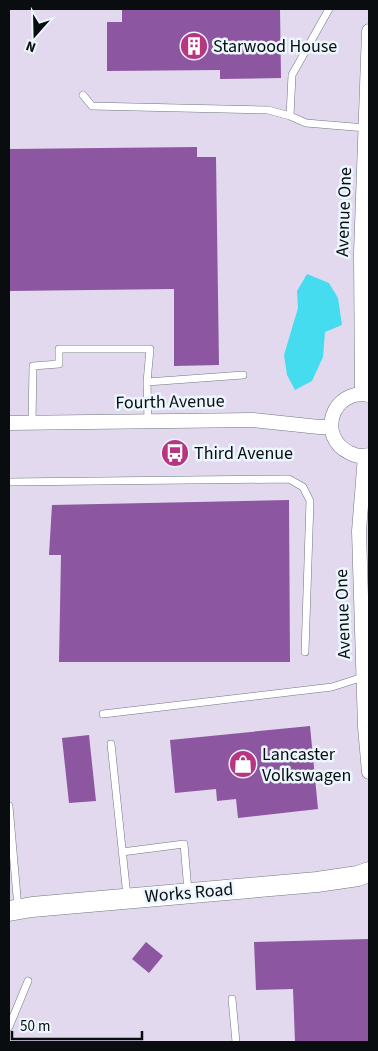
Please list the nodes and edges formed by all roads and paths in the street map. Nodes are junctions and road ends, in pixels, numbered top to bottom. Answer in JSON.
{"nodes":[{"id":1,"x":329,"y":9,"type":"edge"},
{"id":2,"x":369,"y":31,"type":"edge"},
{"id":3,"x":83,"y":95,"type":"dead end"},
{"id":4,"x":290,"y":116,"type":"junction"},
{"id":5,"x":366,"y":128,"type":"junction"},
{"id":6,"x":365,"y":253,"type":"edge"},
{"id":7,"x":243,"y":375,"type":"dead end"},
{"id":8,"x":147,"y":382,"type":"junction"},
{"id":9,"x":365,"y":394,"type":"edge"},
{"id":10,"x":148,"y":421,"type":"junction"},
{"id":11,"x":9,"y":422,"type":"edge"},
{"id":12,"x":32,"y":422,"type":"junction"},
{"id":13,"x":331,"y":427,"type":"junction"},
{"id":14,"x":367,"y":456,"type":"edge"},
{"id":15,"x":9,"y":482,"type":"edge"},
{"id":16,"x":306,"y":652,"type":"dead end"},
{"id":17,"x":363,"y":677,"type":"junction"},
{"id":18,"x":103,"y":714,"type":"dead end"},
{"id":19,"x":111,"y":744,"type":"dead end"},
{"id":20,"x":369,"y":772,"type":"edge"},
{"id":21,"x":9,"y":806,"type":"edge"},
{"id":22,"x":122,"y":852,"type":"junction"},
{"id":23,"x":369,"y":872,"type":"edge"},
{"id":24,"x":188,"y":894,"type":"junction"},
{"id":25,"x":127,"y":899,"type":"junction"},
{"id":26,"x":13,"y":910,"type":"edge"},
{"id":27,"x":28,"y":981,"type":"dead end"},
{"id":28,"x":232,"y":1000,"type":"dead end"},
{"id":29,"x":9,"y":1027,"type":"edge"},
{"id":30,"x":236,"y":1042,"type":"edge"}],
"edges":[{"from":1,"to":4,"type":"lane"},
{"from":2,"to":5,"type":"street","name":"Avenue One"},
{"from":3,"to":4,"type":"lane"},
{"from":4,"to":5,"type":"lane"},
{"from":5,"to":6,"type":"street","name":"Avenue One"},
{"from":6,"to":9,"type":"street","name":"Avenue One"},
{"from":7,"to":8,"type":"lane"},
{"from":8,"to":10,"type":"lane"},
{"from":8,"to":12,"type":"lane"},
{"from":9,"to":13,"type":"street"},
{"from":10,"to":12,"type":"street","name":"Fourth Avenue"},
{"from":10,"to":13,"type":"street","name":"Fourth Avenue"},
{"from":11,"to":12,"type":"street","name":"Fourth Avenue"},
{"from":13,"to":14,"type":"street"},
{"from":14,"to":17,"type":"street","name":"Avenue One"},
{"from":15,"to":16,"type":"lane"},
{"from":17,"to":18,"type":"lane"},
{"from":17,"to":20,"type":"street","name":"Avenue One"},
{"from":19,"to":22,"type":"lane"},
{"from":21,"to":26,"type":"lane"},
{"from":22,"to":24,"type":"lane"},
{"from":22,"to":25,"type":"lane"},
{"from":23,"to":24,"type":"street","name":"Works Road"},
{"from":24,"to":25,"type":"street","name":"Works Road"},
{"from":25,"to":26,"type":"street","name":"Works Road"},
{"from":27,"to":29,"type":"lane"},
{"from":28,"to":30,"type":"lane"}]}
